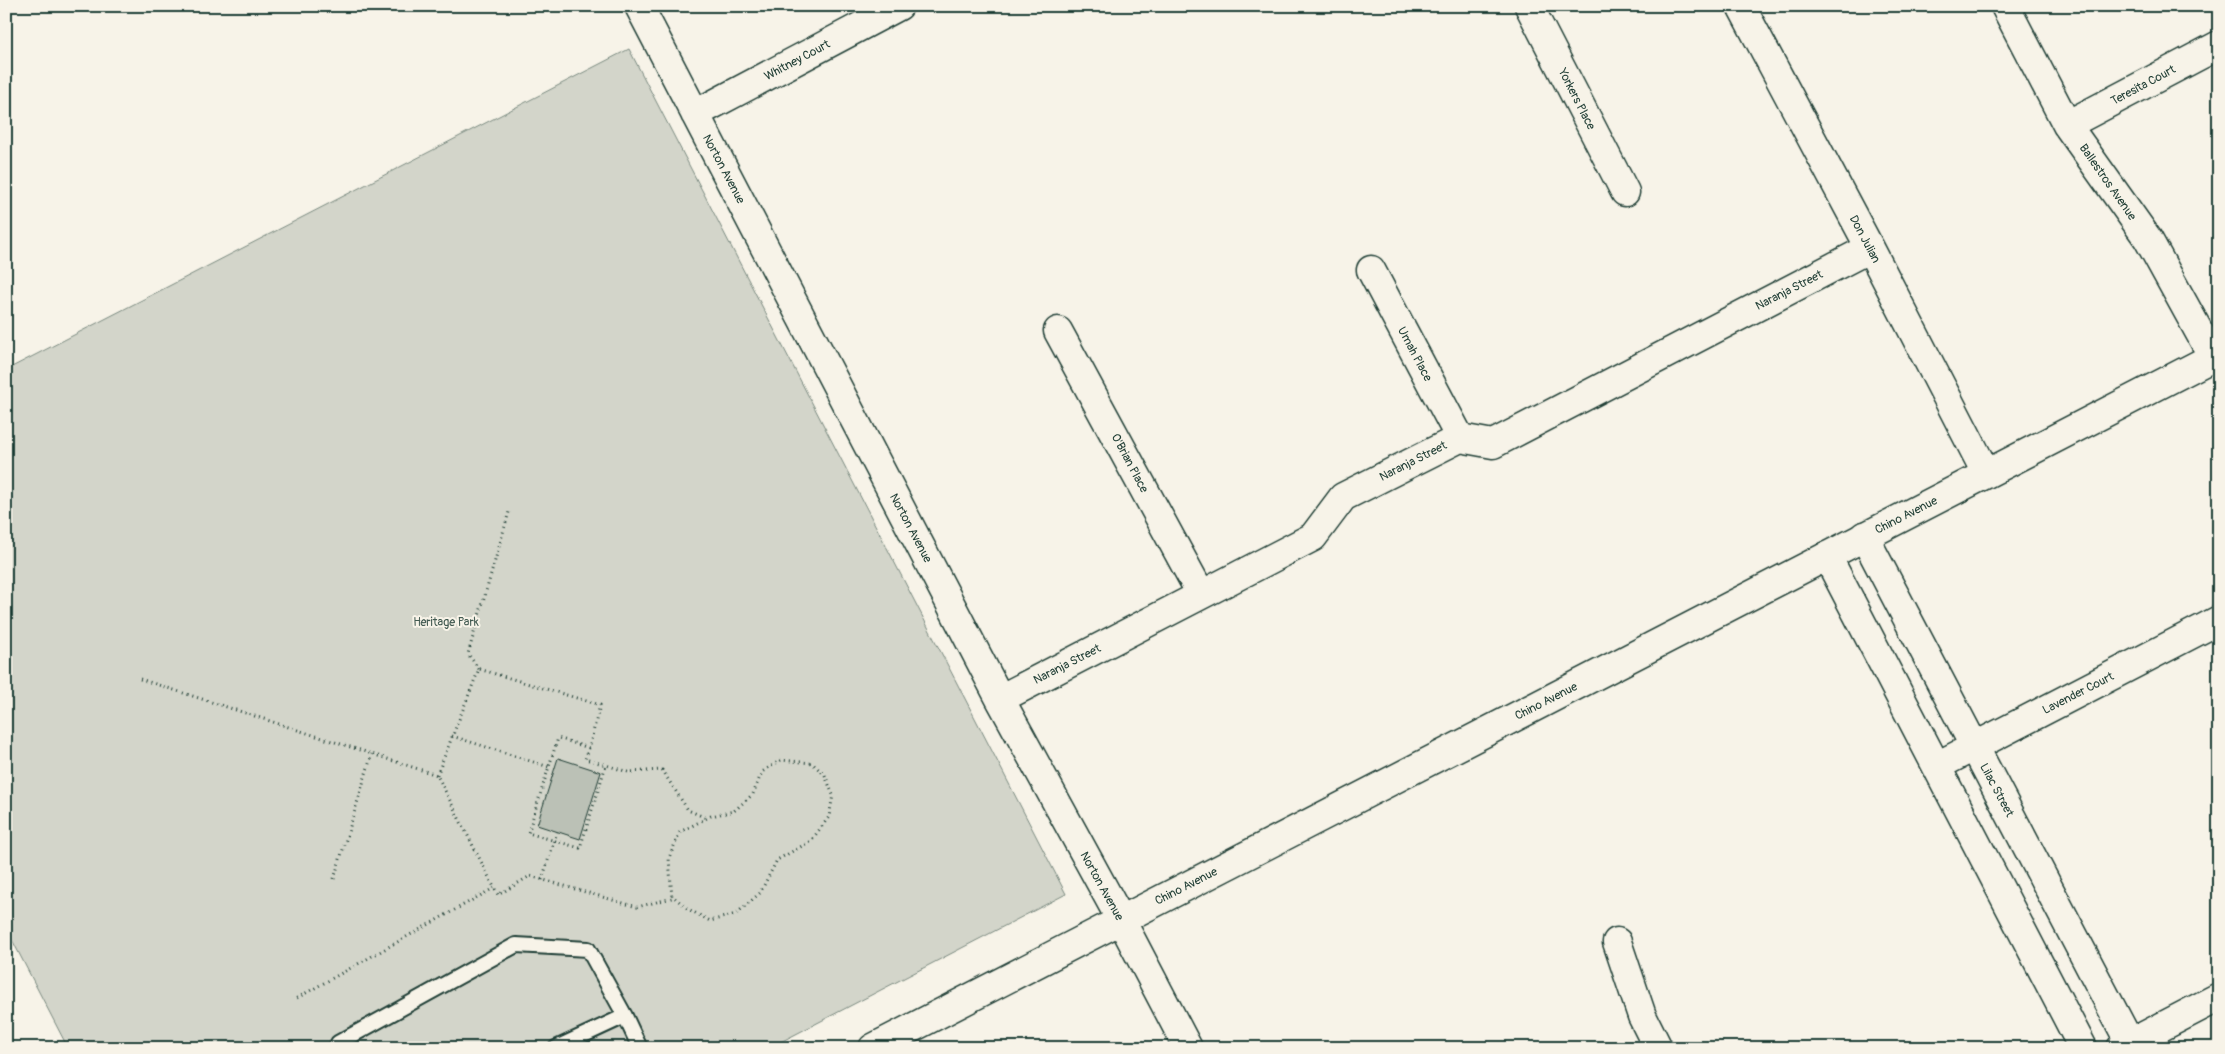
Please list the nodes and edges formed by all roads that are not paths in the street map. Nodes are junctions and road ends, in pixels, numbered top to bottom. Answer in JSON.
{"nodes":[{"id":1,"x":640,"y":6,"type":"edge"},
{"id":2,"x":899,"y":6,"type":"edge"},
{"id":3,"x":1529,"y":6,"type":"edge"},
{"id":4,"x":1741,"y":6,"type":"edge"},
{"id":5,"x":2005,"y":6,"type":"edge"},
{"id":6,"x":2219,"y":45,"type":"edge"},
{"id":7,"x":694,"y":114,"type":"junction"},
{"id":8,"x":2067,"y":125,"type":"junction"},
{"id":9,"x":1625,"y":192,"type":"dead end"},
{"id":10,"x":1870,"y":248,"type":"junction"},
{"id":11,"x":1371,"y":270,"type":"dead end"},
{"id":12,"x":1058,"y":331,"type":"dead end"},
{"id":13,"x":2216,"y":355,"type":"edge"},
{"id":14,"x":1460,"y":438,"type":"junction"},
{"id":15,"x":1986,"y":473,"type":"junction"},
{"id":16,"x":1864,"y":536,"type":"junction"},
{"id":17,"x":1827,"y":556,"type":"junction"},
{"id":18,"x":1201,"y":594,"type":"junction"},
{"id":19,"x":2219,"y":620,"type":"edge"},
{"id":20,"x":1000,"y":699,"type":"junction"},
{"id":21,"x":1975,"y":747,"type":"junction"},
{"id":22,"x":1936,"y":766,"type":"junction"},
{"id":23,"x":1121,"y":920,"type":"junction"},
{"id":24,"x":1617,"y":942,"type":"dead end"},
{"id":25,"x":2219,"y":997,"type":"edge"},
{"id":26,"x":625,"y":1016,"type":"junction"},
{"id":27,"x":2125,"y":1046,"type":"edge"},
{"id":28,"x":336,"y":1048,"type":"edge"},
{"id":29,"x":556,"y":1048,"type":"edge"},
{"id":30,"x":640,"y":1048,"type":"edge"},
{"id":31,"x":873,"y":1048,"type":"edge"},
{"id":32,"x":1188,"y":1048,"type":"edge"},
{"id":33,"x":1658,"y":1048,"type":"edge"},
{"id":34,"x":2083,"y":1048,"type":"edge"}],
"edges":[{"from":1,"to":7,"type":"street","name":"Norton Avenue"},
{"from":2,"to":7,"type":"street","name":"Whitney Court"},
{"from":3,"to":9,"type":"street","name":"Yorkers Place"},
{"from":4,"to":10,"type":"street","name":"Don Julian"},
{"from":5,"to":8,"type":"street","name":"Ballestros Avenue"},
{"from":6,"to":8,"type":"street","name":"Teresita Court"},
{"from":7,"to":20,"type":"street","name":"Norton Avenue"},
{"from":8,"to":13,"type":"street","name":"Ballestros Avenue"},
{"from":10,"to":14,"type":"street","name":"Naranja Street"},
{"from":10,"to":15,"type":"street","name":"Don Julian"},
{"from":11,"to":14,"type":"street","name":"Umah Place"},
{"from":12,"to":18,"type":"street","name":"O'Brian Place"},
{"from":13,"to":15,"type":"street","name":"Chino Avenue"},
{"from":14,"to":18,"type":"street","name":"Naranja Street"},
{"from":15,"to":16,"type":"street","name":"Chino Avenue"},
{"from":16,"to":17,"type":"street","name":"Chino Avenue"},
{"from":16,"to":21,"type":"street","name":"Lilac Street"},
{"from":17,"to":22,"type":"street"},
{"from":17,"to":23,"type":"street","name":"Chino Avenue"},
{"from":18,"to":20,"type":"street","name":"Naranja Street"},
{"from":19,"to":21,"type":"street","name":"Lavender Court"},
{"from":20,"to":23,"type":"street","name":"Norton Avenue"},
{"from":21,"to":22,"type":"street","name":"Lavender Court"},
{"from":21,"to":27,"type":"street","name":"Lilac Street"},
{"from":22,"to":34,"type":"street"},
{"from":23,"to":31,"type":"street","name":"Chino Avenue"},
{"from":23,"to":32,"type":"street","name":"Norton Avenue"},
{"from":24,"to":33,"type":"street"},
{"from":25,"to":27,"type":"street"},
{"from":26,"to":28,"type":"lane"},
{"from":26,"to":29,"type":"lane"},
{"from":26,"to":30,"type":"lane"}]}
